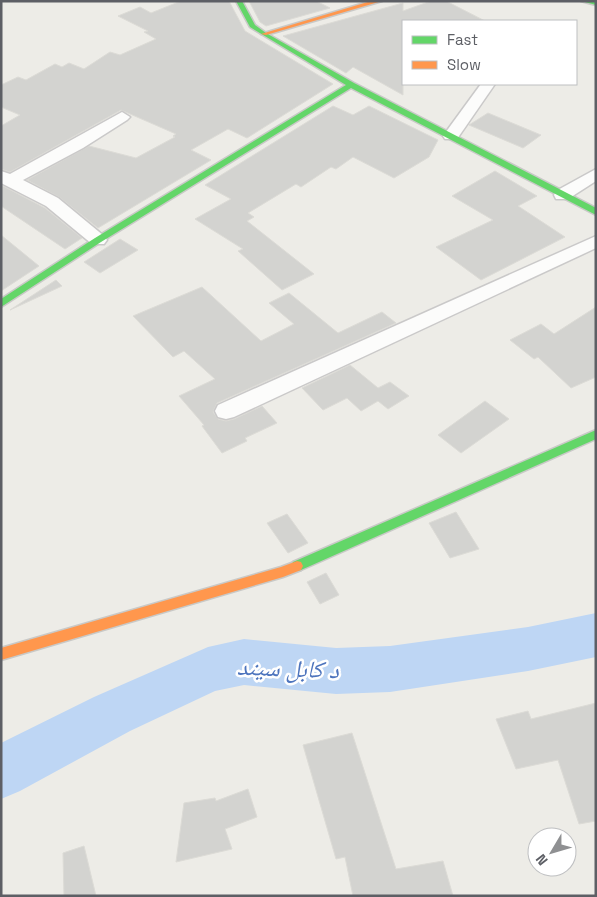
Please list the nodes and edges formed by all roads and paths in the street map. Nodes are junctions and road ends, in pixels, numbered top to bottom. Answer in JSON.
{"nodes":[{"id":1,"x":239,"y":1,"type":"edge"},
{"id":2,"x":377,"y":1,"type":"edge"},
{"id":3,"x":584,"y":1,"type":"edge"},
{"id":4,"x":596,"y":3,"type":"edge"},
{"id":5,"x":264,"y":34,"type":"junction"},
{"id":6,"x":352,"y":85,"type":"junction"},
{"id":7,"x":487,"y":85,"type":"edge"},
{"id":8,"x":122,"y":117,"type":"dead end"},
{"id":9,"x":451,"y":136,"type":"junction"},
{"id":10,"x":596,"y":174,"type":"edge"},
{"id":11,"x":5,"y":178,"type":"edge"},
{"id":12,"x":562,"y":195,"type":"junction"},
{"id":13,"x":596,"y":212,"type":"edge"},
{"id":14,"x":98,"y":240,"type":"junction"},
{"id":15,"x":596,"y":241,"type":"edge"},
{"id":16,"x":1,"y":304,"type":"edge"},
{"id":17,"x":226,"y":411,"type":"dead end"},
{"id":18,"x":596,"y":434,"type":"edge"},
{"id":19,"x":1,"y":654,"type":"edge"}],
"edges":[{"from":1,"to":5,"type":"street"},
{"from":2,"to":5,"type":"street"},
{"from":3,"to":4,"type":"street"},
{"from":5,"to":6,"type":"street"},
{"from":6,"to":9,"type":"street"},
{"from":6,"to":14,"type":"street"},
{"from":7,"to":9,"type":"street"},
{"from":8,"to":11,"type":"street"},
{"from":9,"to":12,"type":"street"},
{"from":10,"to":12,"type":"street"},
{"from":11,"to":14,"type":"street"},
{"from":12,"to":13,"type":"street"},
{"from":14,"to":16,"type":"street"},
{"from":15,"to":17,"type":"street"},
{"from":18,"to":19,"type":"street"}]}
